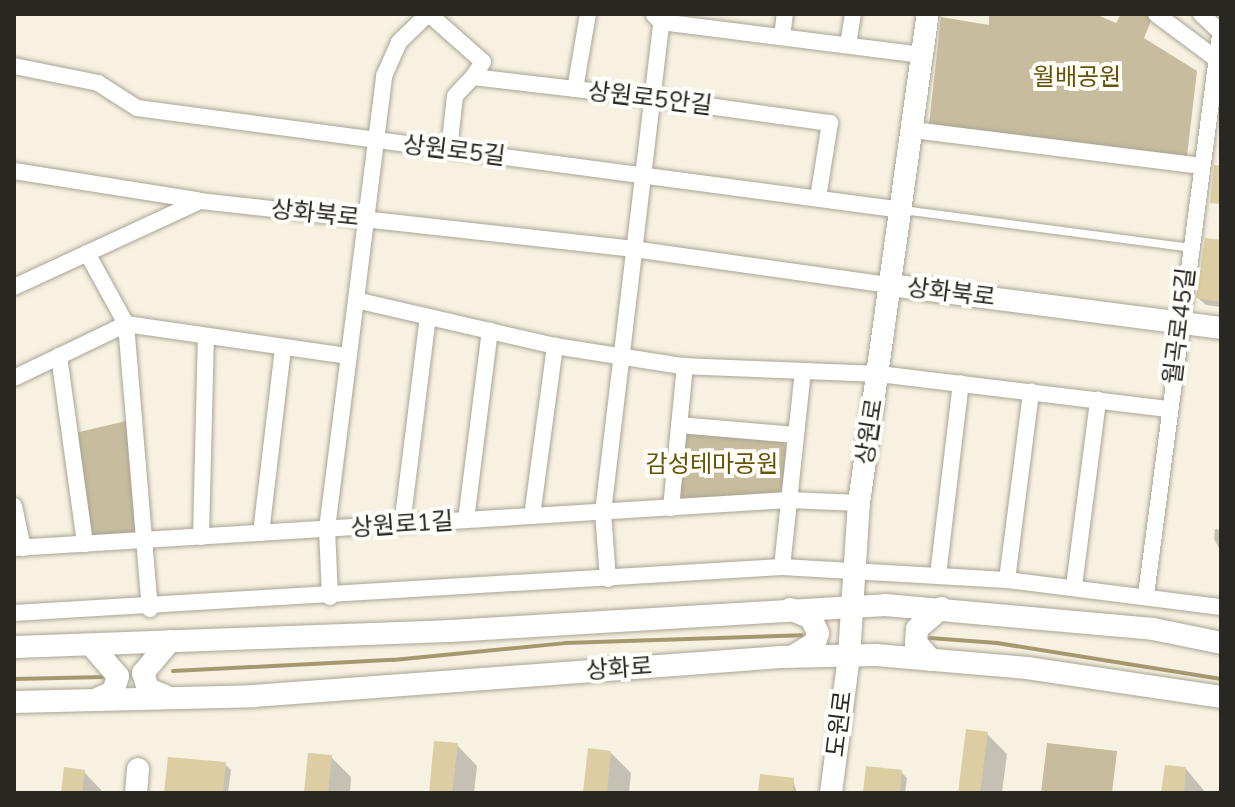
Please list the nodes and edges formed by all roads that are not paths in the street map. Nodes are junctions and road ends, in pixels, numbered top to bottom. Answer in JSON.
{"nodes":[{"id":1,"x":428,"y":14,"type":"edge"},
{"id":2,"x":588,"y":14,"type":"edge"},
{"id":3,"x":785,"y":14,"type":"edge"},
{"id":4,"x":853,"y":14,"type":"edge"},
{"id":5,"x":928,"y":14,"type":"edge"},
{"id":6,"x":1156,"y":14,"type":"edge"},
{"id":7,"x":1201,"y":14,"type":"edge"},
{"id":8,"x":657,"y":18,"type":"edge"},
{"id":9,"x":718,"y":21,"type":"edge"},
{"id":10,"x":1220,"y":28,"type":"edge"},
{"id":11,"x":782,"y":37,"type":"junction"},
{"id":12,"x":848,"y":45,"type":"junction"},
{"id":13,"x":924,"y":55,"type":"junction"},
{"id":14,"x":1215,"y":58,"type":"junction"},
{"id":15,"x":14,"y":66,"type":"edge"},
{"id":16,"x":473,"y":77,"type":"junction"},
{"id":17,"x":575,"y":89,"type":"junction"},
{"id":18,"x":651,"y":98,"type":"junction"},
{"id":19,"x":913,"y":130,"type":"junction"},
{"id":20,"x":379,"y":141,"type":"junction"},
{"id":21,"x":449,"y":150,"type":"junction"},
{"id":22,"x":1200,"y":166,"type":"junction"},
{"id":23,"x":14,"y":171,"type":"edge"},
{"id":24,"x":640,"y":173,"type":"junction"},
{"id":25,"x":818,"y":198,"type":"junction"},
{"id":26,"x":200,"y":201,"type":"junction"},
{"id":27,"x":902,"y":210,"type":"junction"},
{"id":28,"x":369,"y":220,"type":"junction"},
{"id":29,"x":1190,"y":248,"type":"junction"},
{"id":30,"x":633,"y":249,"type":"junction"},
{"id":31,"x":87,"y":253,"type":"junction"},
{"id":32,"x":890,"y":285,"type":"junction"},
{"id":33,"x":14,"y":287,"type":"edge"},
{"id":34,"x":360,"y":301,"type":"junction"},
{"id":35,"x":428,"y":317,"type":"junction"},
{"id":36,"x":1180,"y":323,"type":"junction"},
{"id":37,"x":126,"y":324,"type":"junction"},
{"id":38,"x":1221,"y":328,"type":"edge"},
{"id":39,"x":490,"y":331,"type":"junction"},
{"id":40,"x":206,"y":336,"type":"junction"},
{"id":41,"x":555,"y":346,"type":"junction"},
{"id":42,"x":283,"y":348,"type":"junction"},
{"id":43,"x":59,"y":356,"type":"junction"},
{"id":44,"x":347,"y":356,"type":"junction"},
{"id":45,"x":619,"y":356,"type":"junction"},
{"id":46,"x":685,"y":366,"type":"junction"},
{"id":47,"x":803,"y":371,"type":"junction"},
{"id":48,"x":879,"y":374,"type":"junction"},
{"id":49,"x":14,"y":378,"type":"edge"},
{"id":50,"x":961,"y":383,"type":"junction"},
{"id":51,"x":1031,"y":392,"type":"junction"},
{"id":52,"x":1098,"y":400,"type":"junction"},
{"id":53,"x":1170,"y":409,"type":"junction"},
{"id":54,"x":679,"y":425,"type":"junction"},
{"id":55,"x":796,"y":435,"type":"junction"},
{"id":56,"x":789,"y":500,"type":"junction"},
{"id":57,"x":859,"y":503,"type":"junction"},
{"id":58,"x":14,"y":506,"type":"edge"},
{"id":59,"x":671,"y":508,"type":"junction"},
{"id":60,"x":603,"y":512,"type":"junction"},
{"id":61,"x":532,"y":516,"type":"junction"},
{"id":62,"x":466,"y":520,"type":"junction"},
{"id":63,"x":402,"y":525,"type":"junction"},
{"id":64,"x":327,"y":529,"type":"junction"},
{"id":65,"x":261,"y":533,"type":"junction"},
{"id":66,"x":201,"y":537,"type":"junction"},
{"id":67,"x":144,"y":540,"type":"junction"},
{"id":68,"x":85,"y":544,"type":"junction"},
{"id":69,"x":18,"y":548,"type":"edge"},
{"id":70,"x":782,"y":567,"type":"junction"},
{"id":71,"x":854,"y":569,"type":"junction"},
{"id":72,"x":938,"y":575,"type":"junction"},
{"id":73,"x":608,"y":579,"type":"junction"},
{"id":74,"x":1007,"y":580,"type":"junction"},
{"id":75,"x":1074,"y":586,"type":"junction"},
{"id":76,"x":1146,"y":595,"type":"junction"},
{"id":77,"x":330,"y":597,"type":"junction"},
{"id":78,"x":851,"y":605,"type":"junction"},
{"id":79,"x":1221,"y":607,"type":"edge"},
{"id":80,"x":786,"y":608,"type":"junction"},
{"id":81,"x":941,"y":608,"type":"junction"},
{"id":82,"x":150,"y":609,"type":"junction"},
{"id":83,"x":14,"y":613,"type":"edge"},
{"id":84,"x":170,"y":641,"type":"junction"},
{"id":85,"x":1221,"y":643,"type":"edge"},
{"id":86,"x":91,"y":645,"type":"junction"},
{"id":87,"x":14,"y":647,"type":"edge"},
{"id":88,"x":849,"y":656,"type":"junction"},
{"id":89,"x":791,"y":657,"type":"junction"},
{"id":90,"x":931,"y":660,"type":"junction"},
{"id":91,"x":165,"y":696,"type":"junction"},
{"id":92,"x":1221,"y":697,"type":"edge"},
{"id":93,"x":97,"y":699,"type":"junction"},
{"id":94,"x":14,"y":702,"type":"edge"},
{"id":95,"x":138,"y":769,"type":"dead end"},
{"id":96,"x":136,"y":793,"type":"edge"},
{"id":97,"x":831,"y":793,"type":"edge"}],
"edges":[{"from":1,"to":16,"type":"street"},
{"from":1,"to":20,"type":"street"},
{"from":2,"to":17,"type":"street"},
{"from":3,"to":11,"type":"street"},
{"from":4,"to":12,"type":"street"},
{"from":5,"to":13,"type":"main road","name":"상원로"},
{"from":6,"to":14,"type":"street"},
{"from":7,"to":10,"type":"street"},
{"from":8,"to":9,"type":"street"},
{"from":8,"to":18,"type":"street"},
{"from":9,"to":11,"type":"street"},
{"from":10,"to":14,"type":"street","name":"월곡로45길"},
{"from":11,"to":12,"type":"street"},
{"from":12,"to":13,"type":"street"},
{"from":13,"to":19,"type":"main road","name":"상원로"},
{"from":14,"to":22,"type":"street","name":"월곡로45길"},
{"from":15,"to":20,"type":"street","name":"상원로5길"},
{"from":16,"to":17,"type":"street","name":"상원로5안길"},
{"from":16,"to":21,"type":"street"},
{"from":17,"to":18,"type":"street","name":"상원로5안길"},
{"from":18,"to":24,"type":"street"},
{"from":18,"to":25,"type":"street","name":"상원로5안길"},
{"from":19,"to":22,"type":"street"},
{"from":19,"to":27,"type":"main road","name":"상원로"},
{"from":20,"to":21,"type":"street","name":"상원로5길"},
{"from":20,"to":28,"type":"street"},
{"from":21,"to":24,"type":"street","name":"상원로5길"},
{"from":22,"to":29,"type":"street","name":"월곡로45길"},
{"from":23,"to":26,"type":"street","name":"상화북로"},
{"from":24,"to":25,"type":"street","name":"상원로5길"},
{"from":24,"to":30,"type":"street"},
{"from":25,"to":27,"type":"street","name":"상원로5길"},
{"from":26,"to":28,"type":"street","name":"상화북로"},
{"from":26,"to":31,"type":"street"},
{"from":27,"to":29,"type":"lane"},
{"from":27,"to":32,"type":"main road","name":"상원로"},
{"from":28,"to":30,"type":"street","name":"상화북로"},
{"from":28,"to":34,"type":"street"},
{"from":29,"to":36,"type":"street","name":"월곡로45길"},
{"from":30,"to":32,"type":"street","name":"상화북로"},
{"from":30,"to":45,"type":"street"},
{"from":31,"to":33,"type":"street"},
{"from":31,"to":37,"type":"street"},
{"from":32,"to":36,"type":"main road","name":"상화북로"},
{"from":32,"to":48,"type":"main road","name":"상원로"},
{"from":34,"to":35,"type":"street"},
{"from":34,"to":44,"type":"street"},
{"from":35,"to":39,"type":"street"},
{"from":35,"to":63,"type":"street"},
{"from":36,"to":38,"type":"main road","name":"상화북로"},
{"from":36,"to":53,"type":"street","name":"월곡로45길"},
{"from":37,"to":40,"type":"street"},
{"from":37,"to":43,"type":"street"},
{"from":37,"to":67,"type":"street"},
{"from":39,"to":41,"type":"street"},
{"from":39,"to":62,"type":"street"},
{"from":40,"to":42,"type":"street"},
{"from":40,"to":66,"type":"street"},
{"from":41,"to":45,"type":"street"},
{"from":41,"to":61,"type":"street"},
{"from":42,"to":44,"type":"street"},
{"from":42,"to":65,"type":"street"},
{"from":43,"to":49,"type":"street"},
{"from":43,"to":68,"type":"street"},
{"from":44,"to":64,"type":"street"},
{"from":45,"to":46,"type":"street"},
{"from":45,"to":60,"type":"street"},
{"from":46,"to":47,"type":"street"},
{"from":46,"to":54,"type":"street"},
{"from":47,"to":48,"type":"street"},
{"from":47,"to":55,"type":"street"},
{"from":48,"to":50,"type":"street"},
{"from":48,"to":57,"type":"main road","name":"상원로"},
{"from":50,"to":51,"type":"street"},
{"from":50,"to":72,"type":"street"},
{"from":51,"to":52,"type":"street"},
{"from":51,"to":74,"type":"street"},
{"from":52,"to":53,"type":"street"},
{"from":52,"to":75,"type":"street"},
{"from":53,"to":76,"type":"street","name":"월곡로45길"},
{"from":54,"to":55,"type":"street"},
{"from":54,"to":59,"type":"street"},
{"from":55,"to":56,"type":"street"},
{"from":56,"to":57,"type":"street","name":"상원로1길"},
{"from":56,"to":59,"type":"street","name":"상원로1길"},
{"from":56,"to":70,"type":"street"},
{"from":57,"to":71,"type":"main road","name":"상원로"},
{"from":58,"to":69,"type":"street"},
{"from":59,"to":60,"type":"street","name":"상원로1길"},
{"from":60,"to":61,"type":"street","name":"상원로1길"},
{"from":60,"to":73,"type":"street"},
{"from":61,"to":62,"type":"street","name":"상원로1길"},
{"from":62,"to":63,"type":"street","name":"상원로1길"},
{"from":63,"to":64,"type":"street","name":"상원로1길"},
{"from":64,"to":65,"type":"street","name":"상원로1길"},
{"from":64,"to":77,"type":"street"},
{"from":65,"to":66,"type":"street","name":"상원로1길"},
{"from":66,"to":67,"type":"street","name":"상원로1길"},
{"from":67,"to":68,"type":"street","name":"상원로1길"},
{"from":67,"to":82,"type":"street"},
{"from":68,"to":69,"type":"street","name":"상원로1길"},
{"from":70,"to":71,"type":"street"},
{"from":70,"to":73,"type":"street"},
{"from":71,"to":72,"type":"street"},
{"from":71,"to":78,"type":"main road","name":"상원로"},
{"from":72,"to":74,"type":"street"},
{"from":73,"to":77,"type":"street"},
{"from":74,"to":75,"type":"street"},
{"from":75,"to":76,"type":"street"},
{"from":76,"to":79,"type":"street"},
{"from":77,"to":82,"type":"street"},
{"from":78,"to":80,"type":"main road","name":"상화로"},
{"from":78,"to":81,"type":"main road","name":"상화로"},
{"from":78,"to":88,"type":"main road","name":"상원로"},
{"from":80,"to":84,"type":"main road","name":"상화로"},
{"from":80,"to":89,"type":"main road"},
{"from":81,"to":85,"type":"main road","name":"상화로"},
{"from":81,"to":90,"type":"main road"},
{"from":82,"to":83,"type":"street"},
{"from":84,"to":86,"type":"main road","name":"상화로"},
{"from":84,"to":91,"type":"main road"},
{"from":86,"to":87,"type":"main road","name":"상화로"},
{"from":86,"to":93,"type":"main road"},
{"from":88,"to":89,"type":"main road","name":"상화로"},
{"from":88,"to":90,"type":"main road","name":"상화로"},
{"from":88,"to":97,"type":"main road","name":"도원로"},
{"from":89,"to":91,"type":"main road","name":"상화로"},
{"from":90,"to":92,"type":"main road","name":"상화로"},
{"from":91,"to":93,"type":"main road","name":"상화로"},
{"from":93,"to":94,"type":"main road","name":"상화로"},
{"from":95,"to":96,"type":"main road"}]}
